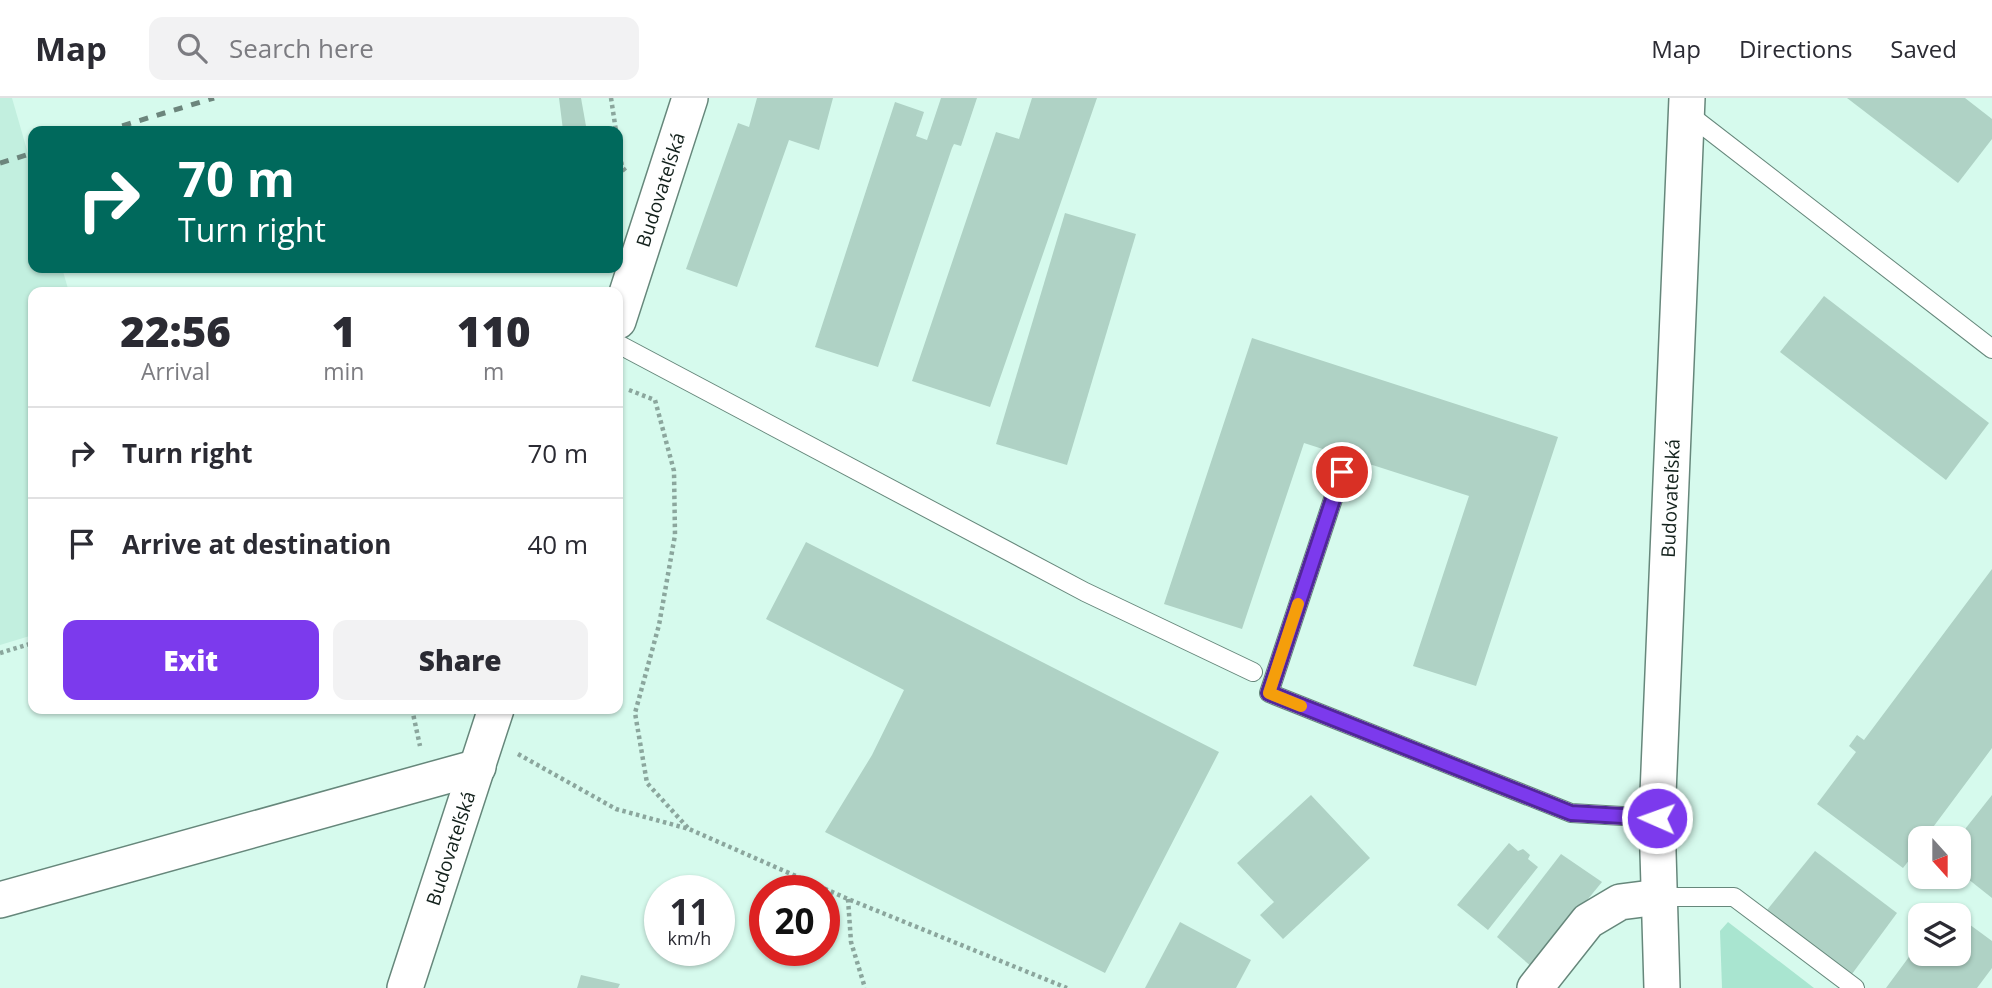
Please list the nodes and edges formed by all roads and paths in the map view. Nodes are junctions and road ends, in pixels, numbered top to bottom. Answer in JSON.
{"nodes":[{"id":1,"x":611,"y":98,"type":"edge"},
{"id":2,"x":690,"y":98,"type":"edge"},
{"id":3,"x":1687,"y":105,"type":"edge"},
{"id":4,"x":615,"y":126,"type":"edge"},
{"id":5,"x":623,"y":306,"type":"edge"},
{"id":6,"x":623,"y":347,"type":"edge"},
{"id":7,"x":1992,"y":349,"type":"edge"},
{"id":8,"x":629,"y":390,"type":"dead end"},
{"id":9,"x":1342,"y":472,"type":"dead end"},
{"id":10,"x":28,"y":645,"type":"edge"},
{"id":11,"x":0,"y":653,"type":"edge"},
{"id":12,"x":1253,"y":672,"type":"dead end"},
{"id":13,"x":494,"y":714,"type":"edge"},
{"id":14,"x":517,"y":753,"type":"dead end"},
{"id":15,"x":478,"y":767,"type":"junction"},
{"id":16,"x":1657,"y":818,"type":"junction"},
{"id":17,"x":688,"y":829,"type":"junction"},
{"id":18,"x":1659,"y":897,"type":"junction"},
{"id":19,"x":848,"y":899,"type":"junction"},
{"id":20,"x":0,"y":900,"type":"edge"},
{"id":21,"x":405,"y":988,"type":"edge"},
{"id":22,"x":865,"y":988,"type":"edge"},
{"id":23,"x":1067,"y":988,"type":"edge"},
{"id":24,"x":1535,"y":988,"type":"edge"},
{"id":25,"x":1662,"y":988,"type":"edge"},
{"id":26,"x":1855,"y":988,"type":"edge"}],
"edges":[{"from":1,"to":4,"type":"path"},
{"from":2,"to":5,"type":"street","name":"Budovateľská"},
{"from":3,"to":7,"type":"lane"},
{"from":3,"to":16,"type":"street","name":"Budovateľská"},
{"from":6,"to":12,"type":"lane"},
{"from":8,"to":17,"type":"path"},
{"from":9,"to":16,"type":"lane"},
{"from":10,"to":11,"type":"path"},
{"from":13,"to":15,"type":"street","name":"Budovateľská"},
{"from":14,"to":17,"type":"path"},
{"from":15,"to":20,"type":"street"},
{"from":15,"to":21,"type":"street","name":"Budovateľská"},
{"from":16,"to":18,"type":"street","name":"Budovateľská"},
{"from":17,"to":19,"type":"path"},
{"from":18,"to":24,"type":"street"},
{"from":18,"to":25,"type":"street","name":"Budovateľská"},
{"from":18,"to":26,"type":"lane"},
{"from":19,"to":22,"type":"path"},
{"from":19,"to":23,"type":"path"}]}
